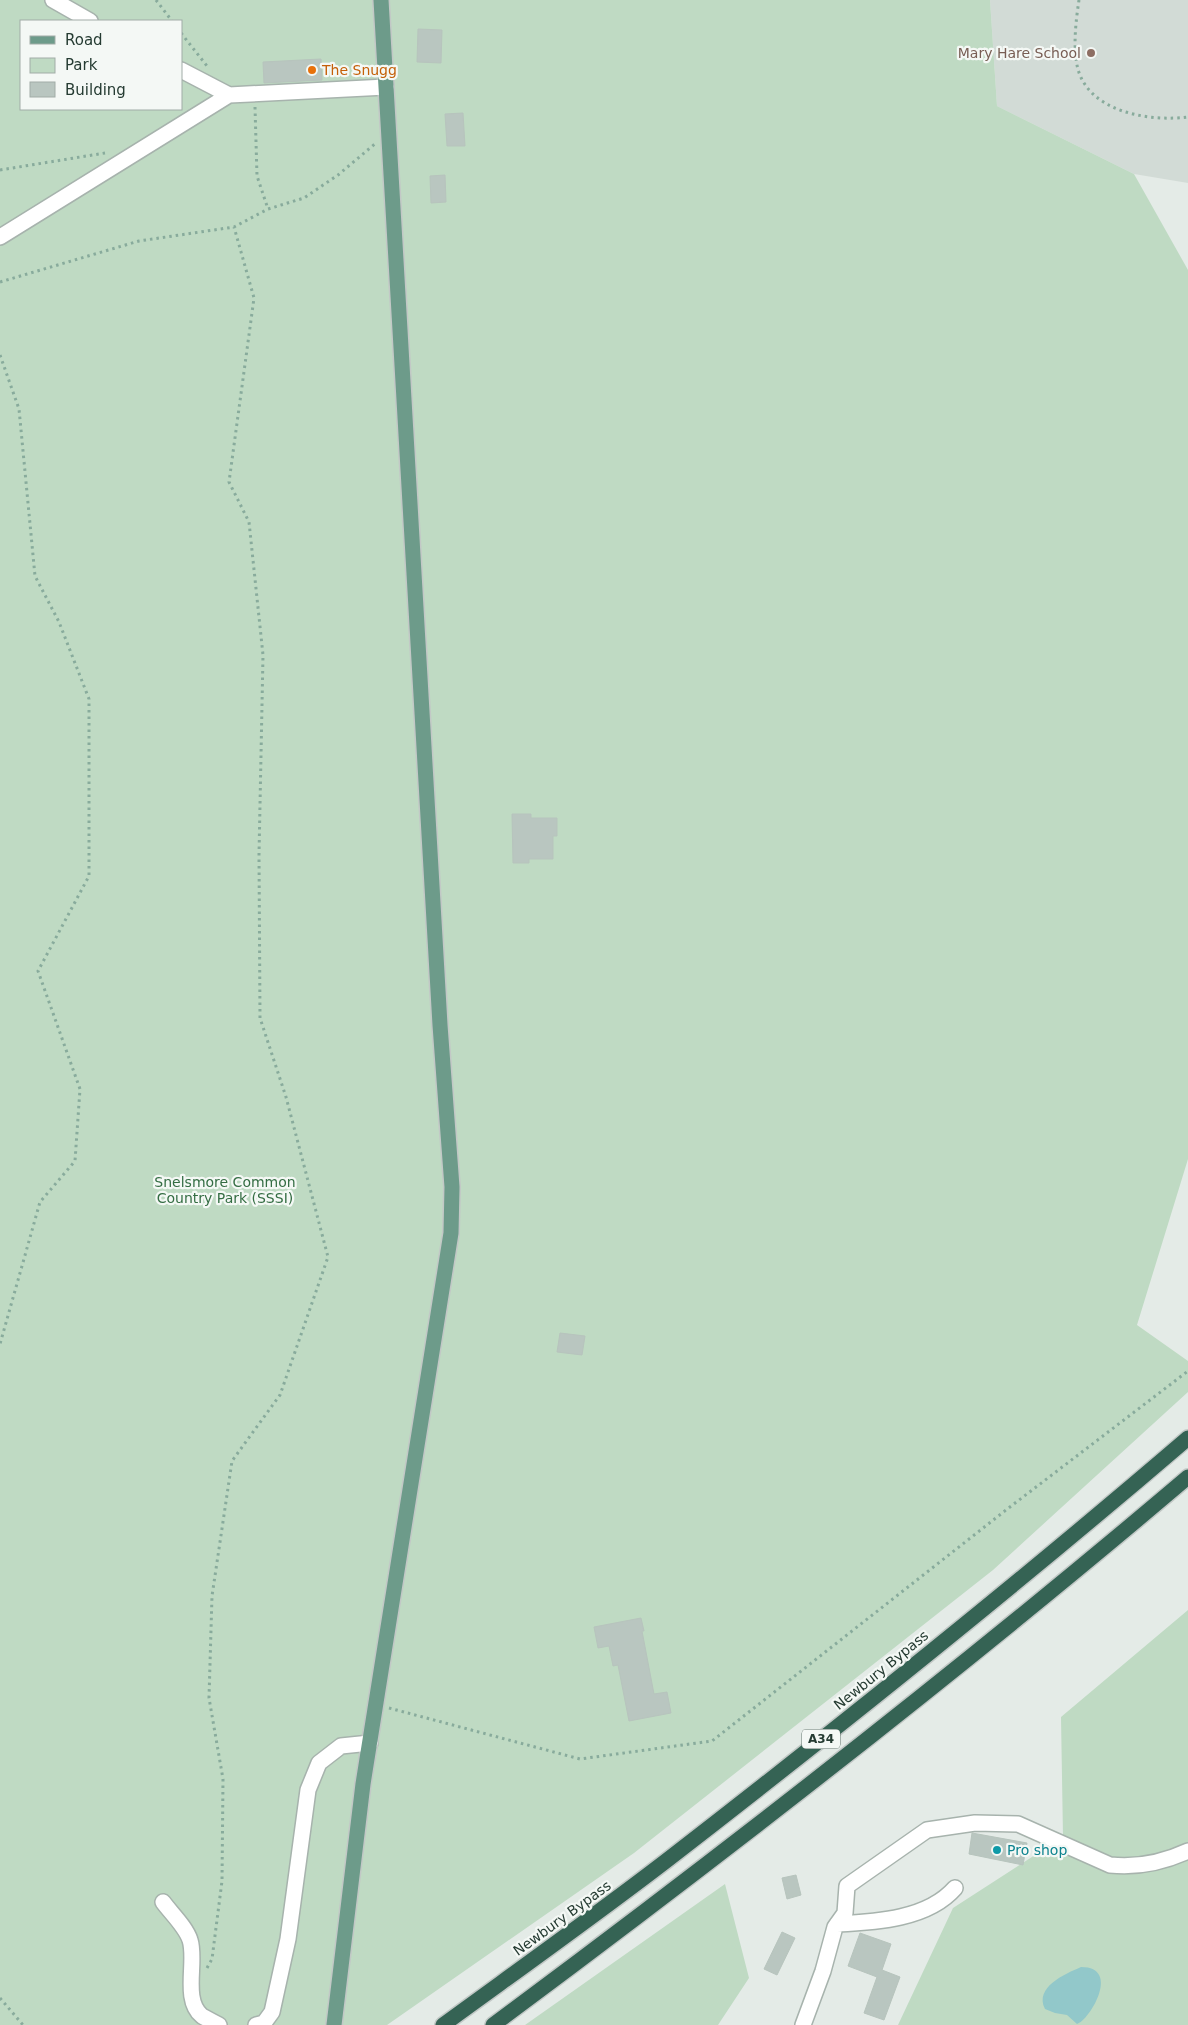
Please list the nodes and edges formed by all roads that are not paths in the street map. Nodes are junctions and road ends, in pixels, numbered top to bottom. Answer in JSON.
{"nodes":[{"id":1,"x":52,"y":0,"type":"edge"},
{"id":2,"x":381,"y":0,"type":"edge"},
{"id":3,"x":88,"y":20,"type":"edge"},
{"id":4,"x":182,"y":71,"type":"edge"},
{"id":5,"x":386,"y":87,"type":"junction"},
{"id":6,"x":229,"y":95,"type":"junction"},
{"id":7,"x":0,"y":237,"type":"edge"},
{"id":8,"x":1188,"y":1438,"type":"edge"},
{"id":9,"x":1188,"y":1477,"type":"edge"},
{"id":10,"x":370,"y":1743,"type":"junction"},
{"id":11,"x":1188,"y":1851,"type":"edge"},
{"id":12,"x":955,"y":1888,"type":"dead end"},
{"id":13,"x":163,"y":1902,"type":"dead end"},
{"id":14,"x":837,"y":1924,"type":"junction"},
{"id":15,"x":219,"y":2025,"type":"edge"},
{"id":16,"x":256,"y":2025,"type":"edge"},
{"id":17,"x":334,"y":2025,"type":"edge"},
{"id":18,"x":443,"y":2025,"type":"edge"},
{"id":19,"x":493,"y":2025,"type":"edge"},
{"id":20,"x":803,"y":2025,"type":"edge"}],
"edges":[{"from":1,"to":3,"type":"street"},
{"from":2,"to":5,"type":"main road"},
{"from":4,"to":6,"type":"street"},
{"from":5,"to":6,"type":"street"},
{"from":5,"to":10,"type":"main road"},
{"from":6,"to":7,"type":"street"},
{"from":8,"to":18,"type":"highway","name":"Newbury Bypass","number":"A34"},
{"from":9,"to":19,"type":"highway","number":"A34"},
{"from":10,"to":16,"type":"street"},
{"from":10,"to":17,"type":"main road"},
{"from":11,"to":14,"type":"street"},
{"from":12,"to":14,"type":"street"},
{"from":13,"to":15,"type":"street"},
{"from":14,"to":20,"type":"street"}]}
